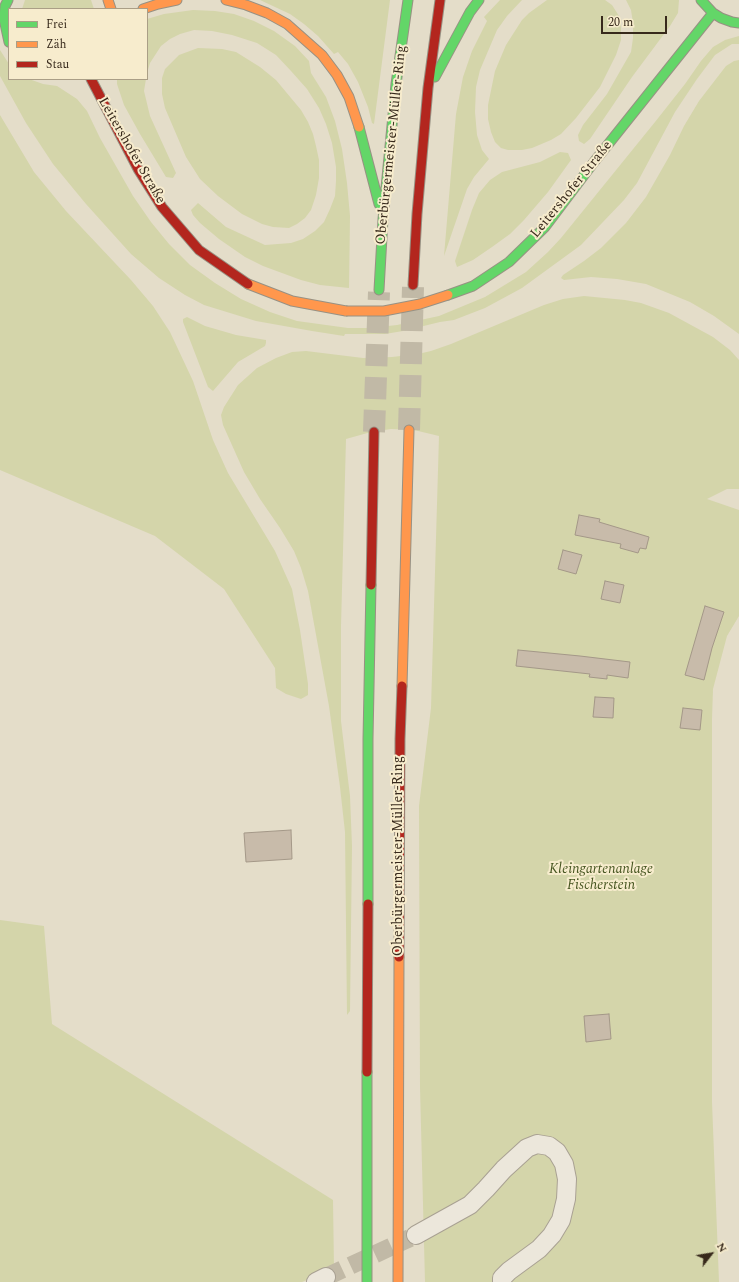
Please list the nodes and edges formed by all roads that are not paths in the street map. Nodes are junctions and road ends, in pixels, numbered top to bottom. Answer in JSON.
{"nodes":[{"id":1,"x":8,"y":0,"type":"edge"},
{"id":2,"x":177,"y":0,"type":"edge"},
{"id":3,"x":226,"y":0,"type":"edge"},
{"id":4,"x":408,"y":0,"type":"edge"},
{"id":5,"x":440,"y":0,"type":"edge"},
{"id":6,"x":480,"y":0,"type":"edge"},
{"id":7,"x":701,"y":0,"type":"edge"},
{"id":8,"x":146,"y":8,"type":"edge"},
{"id":9,"x":713,"y":13,"type":"junction"},
{"id":10,"x":739,"y":23,"type":"edge"},
{"id":11,"x":8,"y":39,"type":"edge"},
{"id":12,"x":92,"y":80,"type":"edge"},
{"id":13,"x":428,"y":88,"type":"junction"},
{"id":14,"x":383,"y":219,"type":"junction"},
{"id":15,"x":413,"y":285,"type":"tunnel mouth"},
{"id":16,"x":379,"y":290,"type":"tunnel mouth"},
{"id":17,"x":410,"y":430,"type":"tunnel mouth"},
{"id":18,"x":374,"y":432,"type":"tunnel mouth"},
{"id":19,"x":416,"y":1235,"type":"tunnel mouth"},
{"id":20,"x":367,"y":1282,"type":"edge"},
{"id":21,"x":398,"y":1282,"type":"edge"},
{"id":22,"x":502,"y":1282,"type":"edge"}],
"edges":[{"from":1,"to":11,"type":"main road"},
{"from":2,"to":8,"type":"main road"},
{"from":3,"to":14,"type":"main road"},
{"from":4,"to":14,"type":"main road","name":"Oberbürgermeister-Müller-Ring"},
{"from":5,"to":13,"type":"main road"},
{"from":6,"to":13,"type":"main road"},
{"from":7,"to":9,"type":"main road"},
{"from":9,"to":10,"type":"main road"},
{"from":9,"to":12,"type":"main road","name":"Leitershofer Straße","bridge":true},
{"from":13,"to":15,"type":"main road"},
{"from":14,"to":16,"type":"main road","name":"Oberbürgermeister-Müller-Ring"},
{"from":17,"to":21,"type":"main road","name":"Oberbürgermeister-Müller-Ring"},
{"from":18,"to":20,"type":"main road"},
{"from":19,"to":22,"type":"street"}]}
